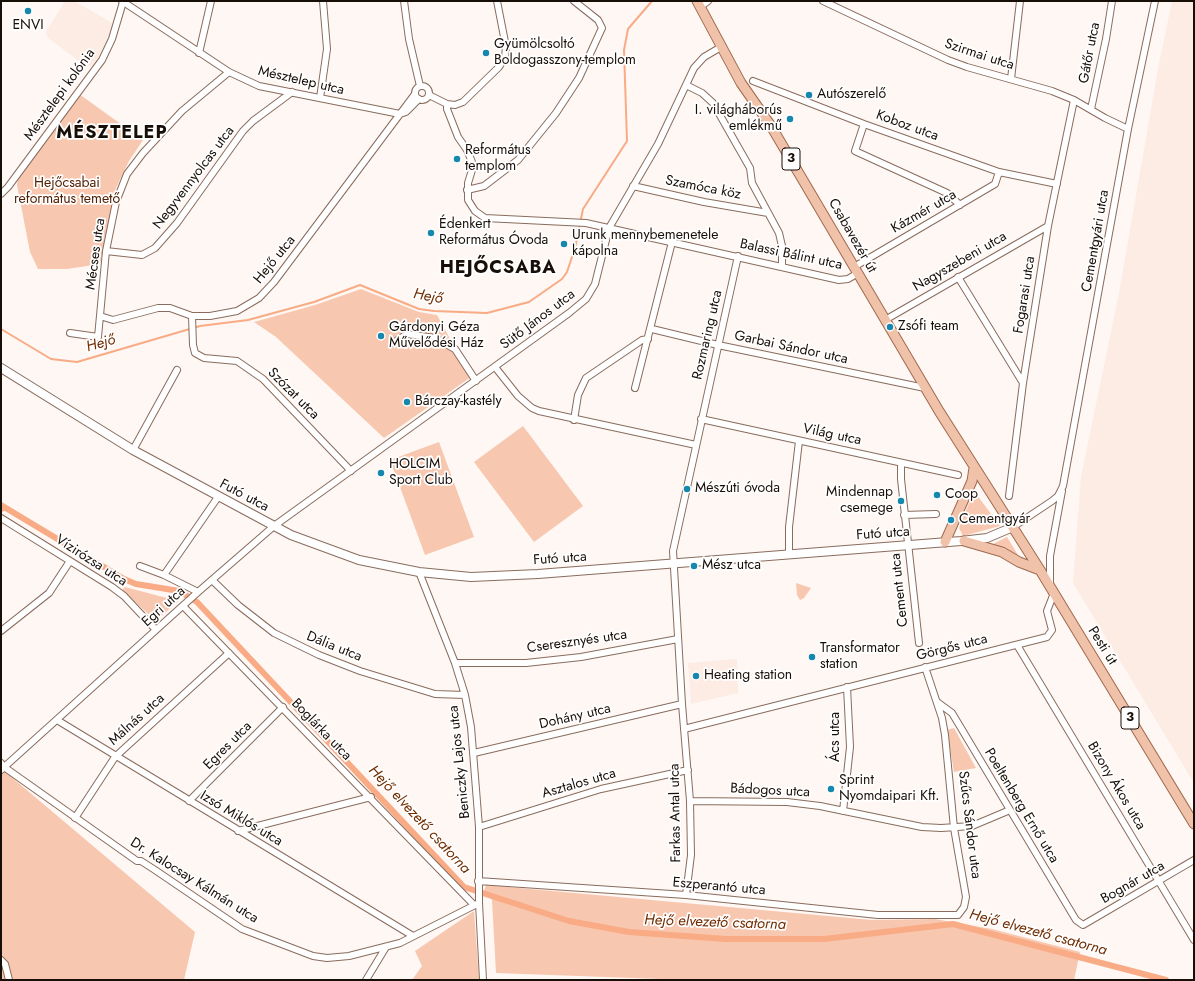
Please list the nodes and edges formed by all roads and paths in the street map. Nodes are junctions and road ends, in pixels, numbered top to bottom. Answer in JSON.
{"nodes":[{"id":1,"x":123,"y":1,"type":"edge"},
{"id":2,"x":134,"y":1,"type":"edge"},
{"id":3,"x":211,"y":1,"type":"edge"},
{"id":4,"x":323,"y":1,"type":"edge"},
{"id":5,"x":404,"y":1,"type":"edge"},
{"id":6,"x":497,"y":1,"type":"edge"},
{"id":7,"x":574,"y":1,"type":"edge"},
{"id":8,"x":708,"y":1,"type":"edge"},
{"id":9,"x":823,"y":1,"type":"edge"},
{"id":10,"x":1020,"y":1,"type":"edge"},
{"id":11,"x":1112,"y":1,"type":"edge"},
{"id":12,"x":1155,"y":1,"type":"edge"},
{"id":13,"x":698,"y":4,"type":"edge"},
{"id":14,"x":132,"y":8,"type":"junction"},
{"id":15,"x":721,"y":47,"type":"junction"},
{"id":16,"x":199,"y":53,"type":"junction"},
{"id":17,"x":229,"y":72,"type":"junction"},
{"id":18,"x":1011,"y":79,"type":"junction"},
{"id":19,"x":753,"y":81,"type":"dead end"},
{"id":20,"x":686,"y":85,"type":"junction"},
{"id":21,"x":420,"y":86,"type":"junction"},
{"id":22,"x":292,"y":92,"type":"junction"},
{"id":23,"x":429,"y":95,"type":"junction"},
{"id":24,"x":417,"y":97,"type":"junction"},
{"id":25,"x":320,"y":98,"type":"junction"},
{"id":26,"x":1074,"y":100,"type":"junction"},
{"id":27,"x":447,"y":104,"type":"junction"},
{"id":28,"x":1091,"y":109,"type":"junction"},
{"id":29,"x":400,"y":114,"type":"junction"},
{"id":30,"x":864,"y":124,"type":"junction"},
{"id":31,"x":1128,"y":129,"type":"junction"},
{"id":32,"x":999,"y":172,"type":"junction"},
{"id":33,"x":1057,"y":184,"type":"junction"},
{"id":34,"x":633,"y":186,"type":"junction"},
{"id":35,"x":467,"y":190,"type":"junction"},
{"id":36,"x":1,"y":194,"type":"edge"},
{"id":37,"x":960,"y":205,"type":"junction"},
{"id":38,"x":768,"y":213,"type":"junction"},
{"id":39,"x":1048,"y":226,"type":"junction"},
{"id":40,"x":609,"y":228,"type":"junction"},
{"id":41,"x":672,"y":242,"type":"junction"},
{"id":42,"x":106,"y":251,"type":"junction"},
{"id":43,"x":738,"y":256,"type":"junction"},
{"id":44,"x":782,"y":267,"type":"junction"},
{"id":45,"x":856,"y":270,"type":"junction"},
{"id":46,"x":958,"y":277,"type":"junction"},
{"id":47,"x":100,"y":316,"type":"junction"},
{"id":48,"x":192,"y":319,"type":"junction"},
{"id":49,"x":885,"y":320,"type":"junction"},
{"id":50,"x":652,"y":328,"type":"junction"},
{"id":51,"x":70,"y":333,"type":"dead end"},
{"id":52,"x":648,"y":339,"type":"junction"},
{"id":53,"x":393,"y":343,"type":"dead end"},
{"id":54,"x":718,"y":345,"type":"junction"},
{"id":55,"x":495,"y":367,"type":"junction"},
{"id":56,"x":1,"y":368,"type":"edge"},
{"id":57,"x":176,"y":370,"type":"dead end"},
{"id":58,"x":476,"y":381,"type":"junction"},
{"id":59,"x":1024,"y":383,"type":"junction"},
{"id":60,"x":636,"y":388,"type":"dead end"},
{"id":61,"x":925,"y":388,"type":"junction"},
{"id":62,"x":702,"y":419,"type":"junction"},
{"id":63,"x":574,"y":420,"type":"junction"},
{"id":64,"x":799,"y":440,"type":"junction"},
{"id":65,"x":696,"y":445,"type":"junction"},
{"id":66,"x":133,"y":450,"type":"junction"},
{"id":67,"x":901,"y":463,"type":"junction"},
{"id":68,"x":974,"y":468,"type":"junction"},
{"id":69,"x":351,"y":471,"type":"junction"},
{"id":70,"x":958,"y":475,"type":"dead end"},
{"id":71,"x":985,"y":484,"type":"joint"},
{"id":72,"x":1063,"y":486,"type":"junction"},
{"id":73,"x":1009,"y":496,"type":"dead end"},
{"id":74,"x":218,"y":497,"type":"junction"},
{"id":75,"x":936,"y":514,"type":"dead end"},
{"id":76,"x":904,"y":515,"type":"junction"},
{"id":77,"x":4,"y":519,"type":"edge"},
{"id":78,"x":1,"y":525,"type":"edge"},
{"id":79,"x":274,"y":526,"type":"junction"},
{"id":80,"x":1012,"y":527,"type":"junction"},
{"id":81,"x":964,"y":541,"type":"junction"},
{"id":82,"x":945,"y":542,"type":"junction"},
{"id":83,"x":908,"y":545,"type":"junction"},
{"id":84,"x":789,"y":554,"type":"junction"},
{"id":85,"x":70,"y":561,"type":"junction"},
{"id":86,"x":673,"y":563,"type":"junction"},
{"id":87,"x":140,"y":566,"type":"dead end"},
{"id":88,"x":1040,"y":570,"type":"junction"},
{"id":89,"x":419,"y":572,"type":"junction"},
{"id":90,"x":164,"y":575,"type":"junction"},
{"id":91,"x":212,"y":580,"type":"junction"},
{"id":92,"x":1052,"y":590,"type":"junction"},
{"id":93,"x":198,"y":592,"type":"junction"},
{"id":94,"x":185,"y":605,"type":"junction"},
{"id":95,"x":156,"y":630,"type":"junction"},
{"id":96,"x":1,"y":632,"type":"edge"},
{"id":97,"x":678,"y":639,"type":"junction"},
{"id":98,"x":918,"y":644,"type":"dead end"},
{"id":99,"x":1017,"y":645,"type":"junction"},
{"id":100,"x":229,"y":653,"type":"junction"},
{"id":101,"x":455,"y":663,"type":"junction"},
{"id":102,"x":925,"y":667,"type":"junction"},
{"id":103,"x":847,"y":687,"type":"junction"},
{"id":104,"x":465,"y":695,"type":"junction"},
{"id":105,"x":937,"y":702,"type":"junction"},
{"id":106,"x":682,"y":704,"type":"junction"},
{"id":107,"x":283,"y":707,"type":"junction"},
{"id":108,"x":57,"y":720,"type":"junction"},
{"id":109,"x":684,"y":730,"type":"junction"},
{"id":110,"x":474,"y":753,"type":"junction"},
{"id":111,"x":115,"y":757,"type":"junction"},
{"id":112,"x":2,"y":766,"type":"edge"},
{"id":113,"x":688,"y":770,"type":"junction"},
{"id":114,"x":370,"y":797,"type":"junction"},
{"id":115,"x":189,"y":801,"type":"junction"},
{"id":116,"x":690,"y":801,"type":"junction"},
{"id":117,"x":1010,"y":810,"type":"junction"},
{"id":118,"x":842,"y":811,"type":"junction"},
{"id":119,"x":75,"y":818,"type":"junction"},
{"id":120,"x":1194,"y":824,"type":"edge"},
{"id":121,"x":479,"y":827,"type":"junction"},
{"id":122,"x":954,"y":828,"type":"junction"},
{"id":123,"x":238,"y":831,"type":"junction"},
{"id":124,"x":1194,"y":860,"type":"edge"},
{"id":125,"x":1159,"y":881,"type":"junction"},
{"id":126,"x":478,"y":883,"type":"junction"},
{"id":127,"x":686,"y":895,"type":"junction"},
{"id":128,"x":477,"y":902,"type":"junction"},
{"id":129,"x":958,"y":915,"type":"joint"},
{"id":130,"x":1083,"y":925,"type":"joint"},
{"id":131,"x":413,"y":936,"type":"junction"},
{"id":132,"x":1194,"y":940,"type":"edge"},
{"id":133,"x":386,"y":948,"type":"junction"},
{"id":134,"x":1,"y":960,"type":"edge"},
{"id":135,"x":9,"y":980,"type":"edge"},
{"id":136,"x":366,"y":980,"type":"edge"},
{"id":137,"x":483,"y":980,"type":"edge"}],
"edges":[{"from":1,"to":14,"type":"street","name":"Mésztelep utca"},
{"from":1,"to":36,"type":"street","name":"Mésztelepi kolónia"},
{"from":2,"to":14,"type":"street"},
{"from":3,"to":16,"type":"street"},
{"from":4,"to":25,"type":"street"},
{"from":5,"to":21,"type":"street"},
{"from":6,"to":27,"type":"street"},
{"from":7,"to":35,"type":"street"},
{"from":8,"to":13,"type":"street"},
{"from":9,"to":18,"type":"street","name":"Szirmai utca"},
{"from":10,"to":18,"type":"street"},
{"from":11,"to":28,"type":"street","name":"Gátőr utca"},
{"from":12,"to":31,"type":"street","name":"Cementgyári utca"},
{"from":13,"to":15,"type":"main road","name":"Csabavezér út","number":"3"},
{"from":14,"to":16,"type":"street","name":"Mésztelep utca"},
{"from":15,"to":20,"type":"street","name":"Sütő János utca"},
{"from":15,"to":45,"type":"main road","name":"Csabavezér út","number":"3"},
{"from":16,"to":17,"type":"street","name":"Mésztelep utca"},
{"from":17,"to":22,"type":"street","name":"Mésztelep utca"},
{"from":17,"to":42,"type":"street","name":"Mécses utca"},
{"from":18,"to":26,"type":"street","name":"Szirmai utca"},
{"from":19,"to":30,"type":"street","name":"Koboz utca"},
{"from":20,"to":34,"type":"street","name":"Sütő János utca"},
{"from":20,"to":38,"type":"street","name":"Szamóca köz"},
{"from":21,"to":23,"type":"street"},
{"from":21,"to":24,"type":"street"},
{"from":22,"to":25,"type":"street","name":"Mésztelep utca"},
{"from":22,"to":42,"type":"street","name":"Negyvennyolcas utca"},
{"from":23,"to":24,"type":"street"},
{"from":23,"to":27,"type":"street"},
{"from":24,"to":29,"type":"street","name":"Hejő utca"},
{"from":25,"to":29,"type":"street","name":"Mésztelep utca"},
{"from":26,"to":28,"type":"street","name":"Szirmai utca"},
{"from":26,"to":33,"type":"street","name":"Fogarasi utca"},
{"from":27,"to":35,"type":"street","name":"Balassi Bálint utca"},
{"from":28,"to":31,"type":"street","name":"Szirmai utca"},
{"from":29,"to":48,"type":"street","name":"Hejő utca"},
{"from":30,"to":32,"type":"street","name":"Koboz utca"},
{"from":30,"to":37,"type":"street"},
{"from":31,"to":72,"type":"street","name":"Cementgyári utca"},
{"from":32,"to":33,"type":"street","name":"Koboz utca"},
{"from":32,"to":37,"type":"street","name":"Kázmér utca"},
{"from":33,"to":39,"type":"street","name":"Fogarasi utca"},
{"from":34,"to":38,"type":"street","name":"Szamóca köz"},
{"from":34,"to":40,"type":"street","name":"Sütő János utca"},
{"from":35,"to":40,"type":"street","name":"Balassi Bálint utca"},
{"from":37,"to":45,"type":"street","name":"Kázmér utca"},
{"from":38,"to":44,"type":"street","name":"Szamóca köz"},
{"from":39,"to":46,"type":"street","name":"Nagyszebeni utca"},
{"from":39,"to":59,"type":"street","name":"Fogarasi utca"},
{"from":40,"to":41,"type":"street","name":"Balassi Bálint utca"},
{"from":40,"to":55,"type":"street","name":"Sütő János utca"},
{"from":41,"to":43,"type":"street","name":"Balassi Bálint utca"},
{"from":41,"to":50,"type":"street"},
{"from":42,"to":47,"type":"street","name":"Mécses utca"},
{"from":43,"to":44,"type":"street","name":"Balassi Bálint utca"},
{"from":43,"to":54,"type":"street","name":"Rozmaring utca"},
{"from":44,"to":45,"type":"street","name":"Balassi Bálint utca"},
{"from":45,"to":49,"type":"main road","name":"Csabavezér út","number":"3"},
{"from":46,"to":49,"type":"street","name":"Nagyszebeni utca"},
{"from":46,"to":59,"type":"street"},
{"from":47,"to":48,"type":"street","name":"Hejő utca"},
{"from":47,"to":51,"type":"street","name":"Mécses utca"},
{"from":48,"to":69,"type":"street","name":"Szózat utca"},
{"from":49,"to":61,"type":"main road","name":"Csabavezér út","number":"3"},
{"from":50,"to":52,"type":"street"},
{"from":50,"to":54,"type":"street","name":"Garbai Sándor utca"},
{"from":52,"to":60,"type":"street"},
{"from":52,"to":63,"type":"street"},
{"from":53,"to":58,"type":"street"},
{"from":54,"to":61,"type":"street","name":"Garbai Sándor utca"},
{"from":54,"to":62,"type":"street","name":"Rozmaring utca"},
{"from":55,"to":58,"type":"street","name":"Sütő János utca"},
{"from":55,"to":63,"type":"street"},
{"from":56,"to":66,"type":"main road","name":"Futó utca"},
{"from":57,"to":66,"type":"street"},
{"from":58,"to":69,"type":"street","name":"Sütő János utca"},
{"from":59,"to":73,"type":"street","name":"Fogarasi utca"},
{"from":61,"to":68,"type":"main road","name":"Csabavezér út","number":"3"},
{"from":62,"to":64,"type":"street","name":"Világ utca"},
{"from":62,"to":65,"type":"street"},
{"from":63,"to":65,"type":"street"},
{"from":64,"to":67,"type":"street","name":"Világ utca"},
{"from":64,"to":84,"type":"street"},
{"from":65,"to":86,"type":"street"},
{"from":66,"to":74,"type":"main road","name":"Futó utca"},
{"from":67,"to":70,"type":"street","name":"Világ utca"},
{"from":67,"to":76,"type":"street","name":"Cement utca"},
{"from":68,"to":71,"type":"main road","name":"Csabavezér út","number":"3"},
{"from":68,"to":82,"type":"main road"},
{"from":69,"to":79,"type":"street","name":"Egri utca"},
{"from":71,"to":80,"type":"main road","name":"Pesti út","number":"3"},
{"from":72,"to":80,"type":"street","name":"Cementgyári utca"},
{"from":72,"to":92,"type":"street","name":"Cementgyári utca"},
{"from":74,"to":79,"type":"main road","name":"Futó utca"},
{"from":74,"to":90,"type":"street"},
{"from":75,"to":76,"type":"street"},
{"from":76,"to":83,"type":"street","name":"Cement utca"},
{"from":77,"to":78,"type":"street"},
{"from":77,"to":85,"type":"street","name":"Vízirózsa utca"},
{"from":79,"to":89,"type":"main road","name":"Futó utca"},
{"from":79,"to":91,"type":"street","name":"Egri utca"},
{"from":80,"to":81,"type":"main road","name":"Futó utca"},
{"from":80,"to":88,"type":"main road","name":"Pesti út","number":"3"},
{"from":81,"to":82,"type":"main road","name":"Futó utca"},
{"from":81,"to":88,"type":"main road"},
{"from":82,"to":83,"type":"main road","name":"Futó utca"},
{"from":83,"to":84,"type":"main road","name":"Futó utca"},
{"from":83,"to":98,"type":"street","name":"Cement utca"},
{"from":84,"to":86,"type":"main road","name":"Futó utca"},
{"from":85,"to":95,"type":"street","name":"Vízirózsa utca"},
{"from":85,"to":96,"type":"street"},
{"from":86,"to":89,"type":"main road","name":"Futó utca"},
{"from":86,"to":97,"type":"street","name":"Farkas Antal utca"},
{"from":87,"to":90,"type":"street"},
{"from":88,"to":92,"type":"main road","name":"Pesti út","number":"3"},
{"from":89,"to":101,"type":"street","name":"Beniczky Lajos utca"},
{"from":90,"to":93,"type":"street"},
{"from":91,"to":93,"type":"street","name":"Egri utca"},
{"from":91,"to":104,"type":"street","name":"Dália utca"},
{"from":92,"to":99,"type":"street","name":"Görgős utca"},
{"from":92,"to":120,"type":"main road","name":"Pesti út","number":"3"},
{"from":93,"to":94,"type":"street","name":"Egri utca"},
{"from":94,"to":95,"type":"street","name":"Egri utca"},
{"from":94,"to":100,"type":"street","name":"Boglárka utca"},
{"from":95,"to":108,"type":"street","name":"Egri utca"},
{"from":97,"to":101,"type":"street","name":"Cseresznyés utca"},
{"from":97,"to":106,"type":"street","name":"Farkas Antal utca"},
{"from":99,"to":102,"type":"street","name":"Görgős utca"},
{"from":99,"to":125,"type":"street","name":"Bizony Ákos utca"},
{"from":100,"to":107,"type":"street","name":"Boglárka utca"},
{"from":100,"to":111,"type":"street","name":"Málnás utca"},
{"from":101,"to":104,"type":"street","name":"Beniczky Lajos utca"},
{"from":102,"to":103,"type":"street","name":"Görgős utca"},
{"from":102,"to":105,"type":"street","name":"Szűcs Sándor utca"},
{"from":103,"to":109,"type":"street","name":"Görgős utca"},
{"from":103,"to":118,"type":"street","name":"Ács utca"},
{"from":104,"to":110,"type":"street","name":"Beniczky Lajos utca"},
{"from":105,"to":117,"type":"street","name":"Poeltenberg Ernő utca"},
{"from":105,"to":122,"type":"street","name":"Szűcs Sándor utca"},
{"from":106,"to":109,"type":"street","name":"Farkas Antal utca"},
{"from":106,"to":110,"type":"street","name":"Dohány utca"},
{"from":107,"to":114,"type":"street","name":"Boglárka utca"},
{"from":107,"to":115,"type":"street","name":"Egres utca"},
{"from":108,"to":111,"type":"street","name":"Izsó Miklós utca"},
{"from":108,"to":112,"type":"street","name":"Egri utca"},
{"from":109,"to":113,"type":"street","name":"Farkas Antal utca"},
{"from":110,"to":121,"type":"street","name":"Beniczky Lajos utca"},
{"from":111,"to":115,"type":"street","name":"Izsó Miklós utca"},
{"from":111,"to":119,"type":"street","name":"Málnás utca"},
{"from":112,"to":119,"type":"street","name":"Dr. Kalocsay Kálmán utca"},
{"from":113,"to":116,"type":"street","name":"Farkas Antal utca"},
{"from":113,"to":121,"type":"street","name":"Asztalos utca"},
{"from":114,"to":123,"type":"street"},
{"from":114,"to":128,"type":"street","name":"Boglárka utca"},
{"from":115,"to":123,"type":"street","name":"Izsó Miklós utca"},
{"from":116,"to":118,"type":"street","name":"Bádogos utca"},
{"from":116,"to":127,"type":"street","name":"Farkas Antal utca"},
{"from":117,"to":122,"type":"street","name":"Bádogos utca"},
{"from":117,"to":130,"type":"street","name":"Poeltenberg Ernő utca"},
{"from":118,"to":122,"type":"street","name":"Bádogos utca"},
{"from":119,"to":133,"type":"street","name":"Dr. Kalocsay Kálmán utca"},
{"from":121,"to":126,"type":"street","name":"Beniczky Lajos utca"},
{"from":122,"to":129,"type":"street","name":"Szűcs Sándor utca"},
{"from":123,"to":131,"type":"street","name":"Izsó Miklós utca"},
{"from":124,"to":125,"type":"street","name":"Bognár utca"},
{"from":125,"to":130,"type":"street","name":"Bognár utca"},
{"from":125,"to":132,"type":"street","name":"Bizony Ákos utca"},
{"from":126,"to":127,"type":"street","name":"Eszperantó utca"},
{"from":126,"to":128,"type":"street","name":"Beniczky Lajos utca"},
{"from":127,"to":129,"type":"street","name":"Eszperantó utca"},
{"from":128,"to":131,"type":"street","name":"Dr. Kalocsay Kálmán utca"},
{"from":128,"to":137,"type":"street","name":"Beniczky Lajos utca"},
{"from":131,"to":133,"type":"street","name":"Dr. Kalocsay Kálmán utca"},
{"from":133,"to":136,"type":"street"},
{"from":134,"to":135,"type":"street"}]}
